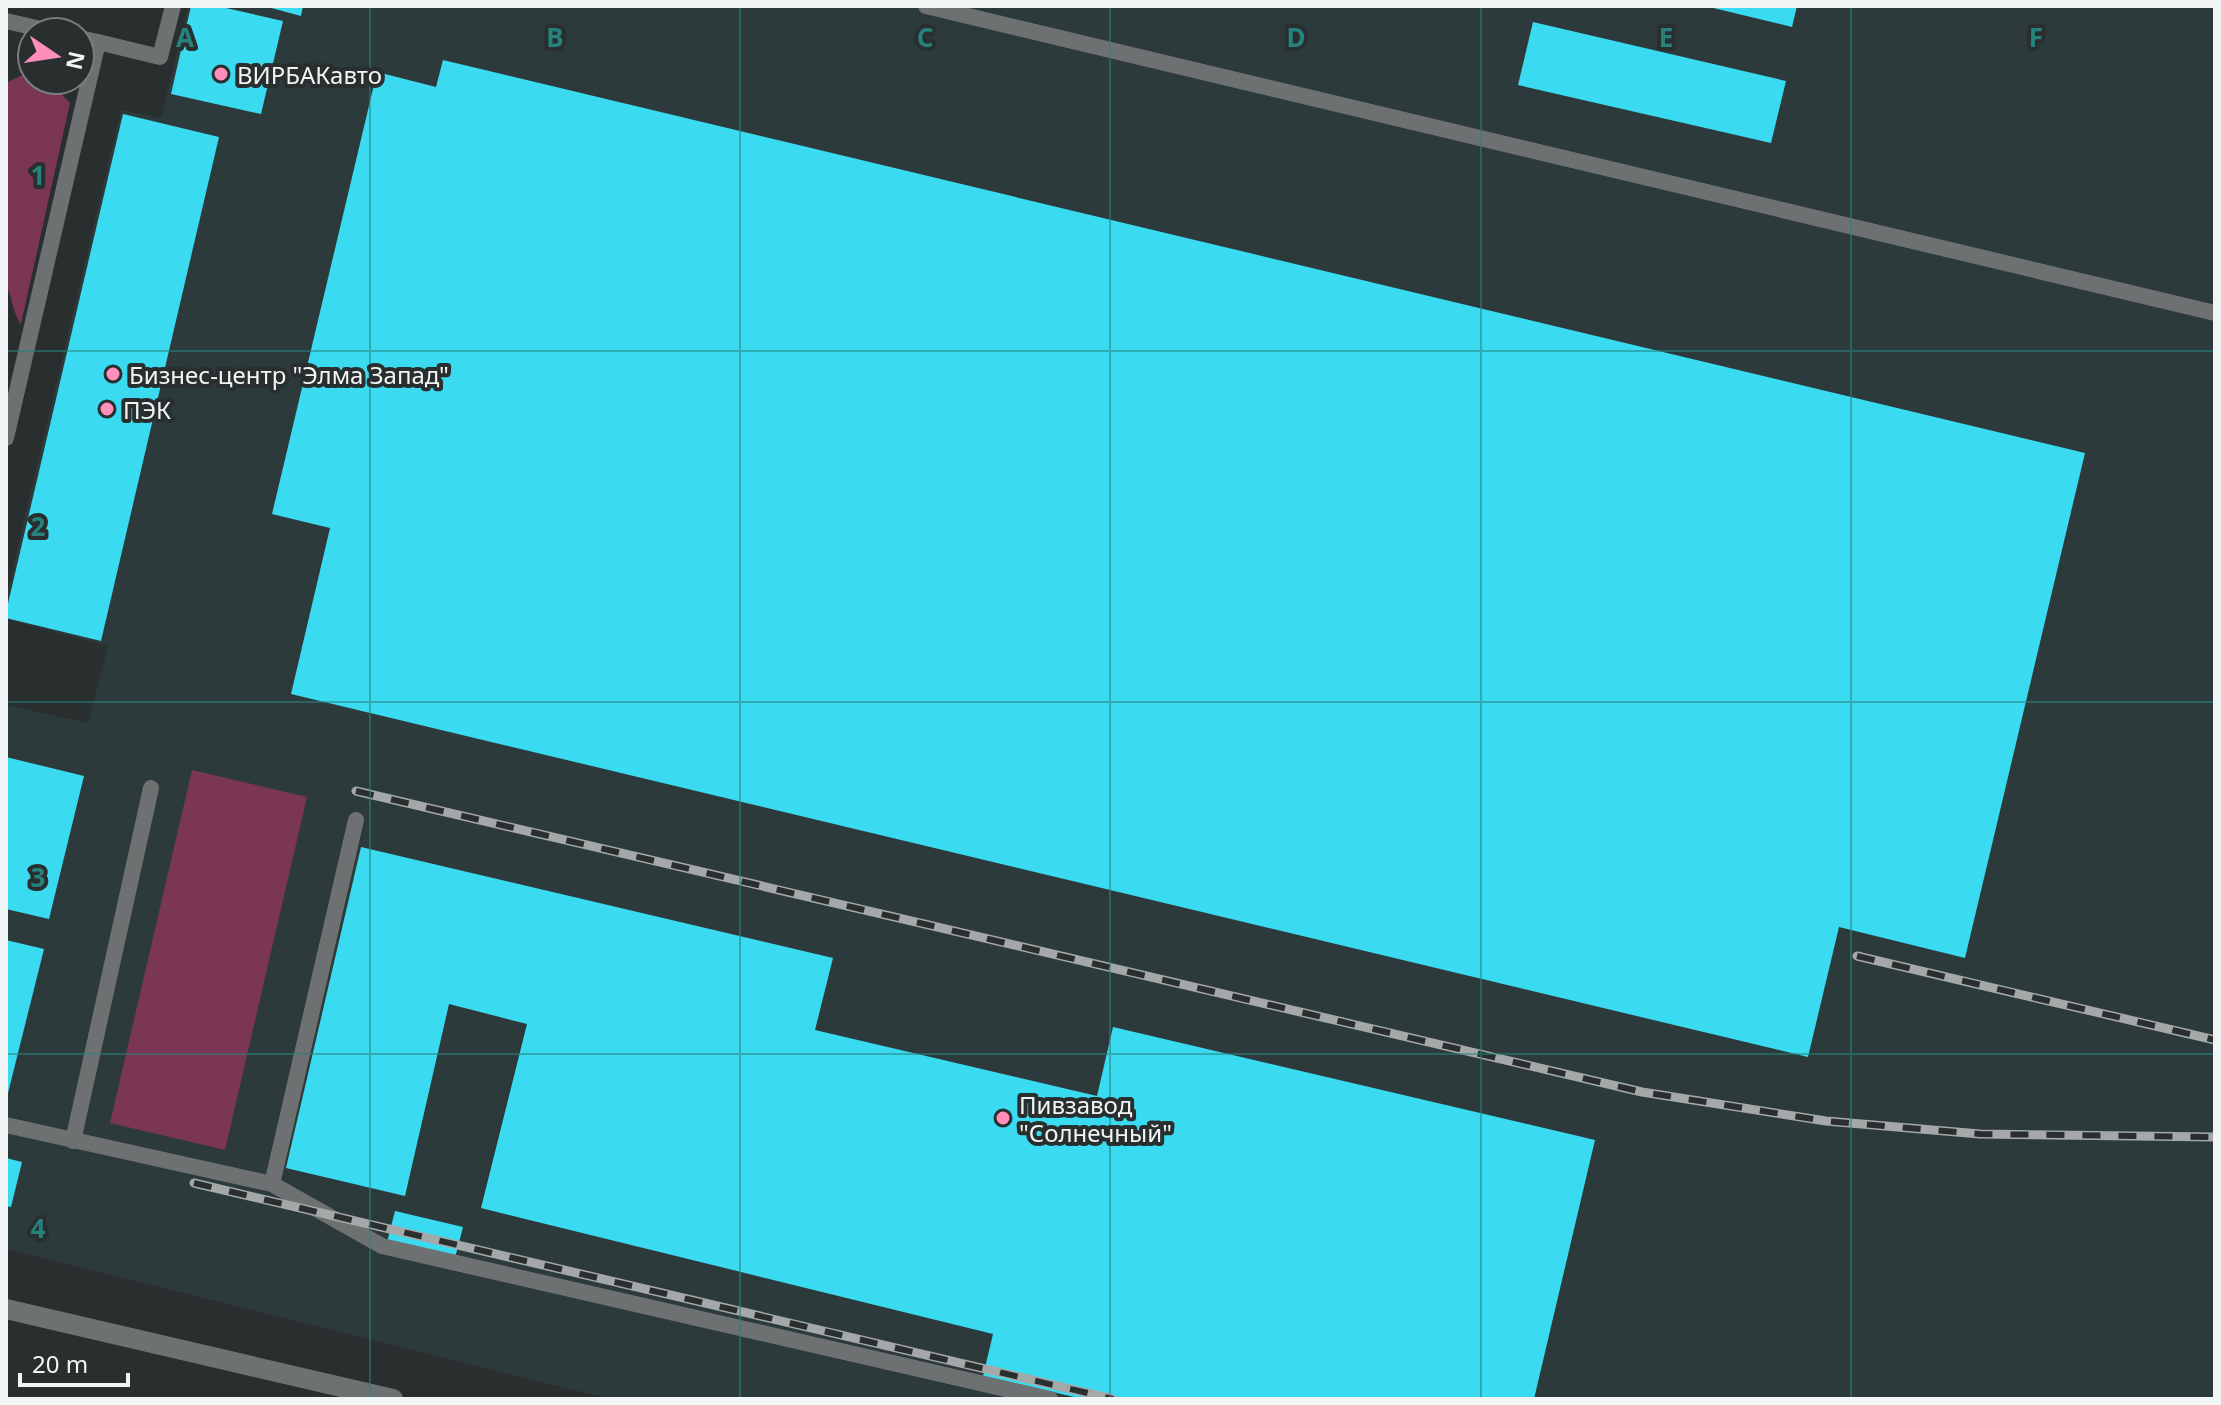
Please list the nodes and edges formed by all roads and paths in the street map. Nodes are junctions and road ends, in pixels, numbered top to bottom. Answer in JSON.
{"nodes":[{"id":1,"x":173,"y":6,"type":"edge"},
{"id":2,"x":926,"y":6,"type":"edge"},
{"id":3,"x":98,"y":42,"type":"joint"},
{"id":4,"x":2215,"y":313,"type":"edge"},
{"id":5,"x":6,"y":438,"type":"edge"},
{"id":6,"x":151,"y":788,"type":"dead end"},
{"id":7,"x":356,"y":820,"type":"dead end"},
{"id":8,"x":6,"y":1125,"type":"edge"},
{"id":9,"x":73,"y":1141,"type":"junction"},
{"id":10,"x":272,"y":1184,"type":"junction"},
{"id":11,"x":6,"y":1309,"type":"edge"},
{"id":12,"x":393,"y":1399,"type":"edge"},
{"id":13,"x":1050,"y":1399,"type":"edge"}],
"edges":[{"from":1,"to":3,"type":"lane"},
{"from":2,"to":4,"type":"lane"},
{"from":3,"to":5,"type":"lane"},
{"from":6,"to":9,"type":"lane"},
{"from":7,"to":10,"type":"lane"},
{"from":8,"to":9,"type":"lane"},
{"from":9,"to":10,"type":"lane"},
{"from":10,"to":13,"type":"lane"},
{"from":11,"to":12,"type":"street"}]}
